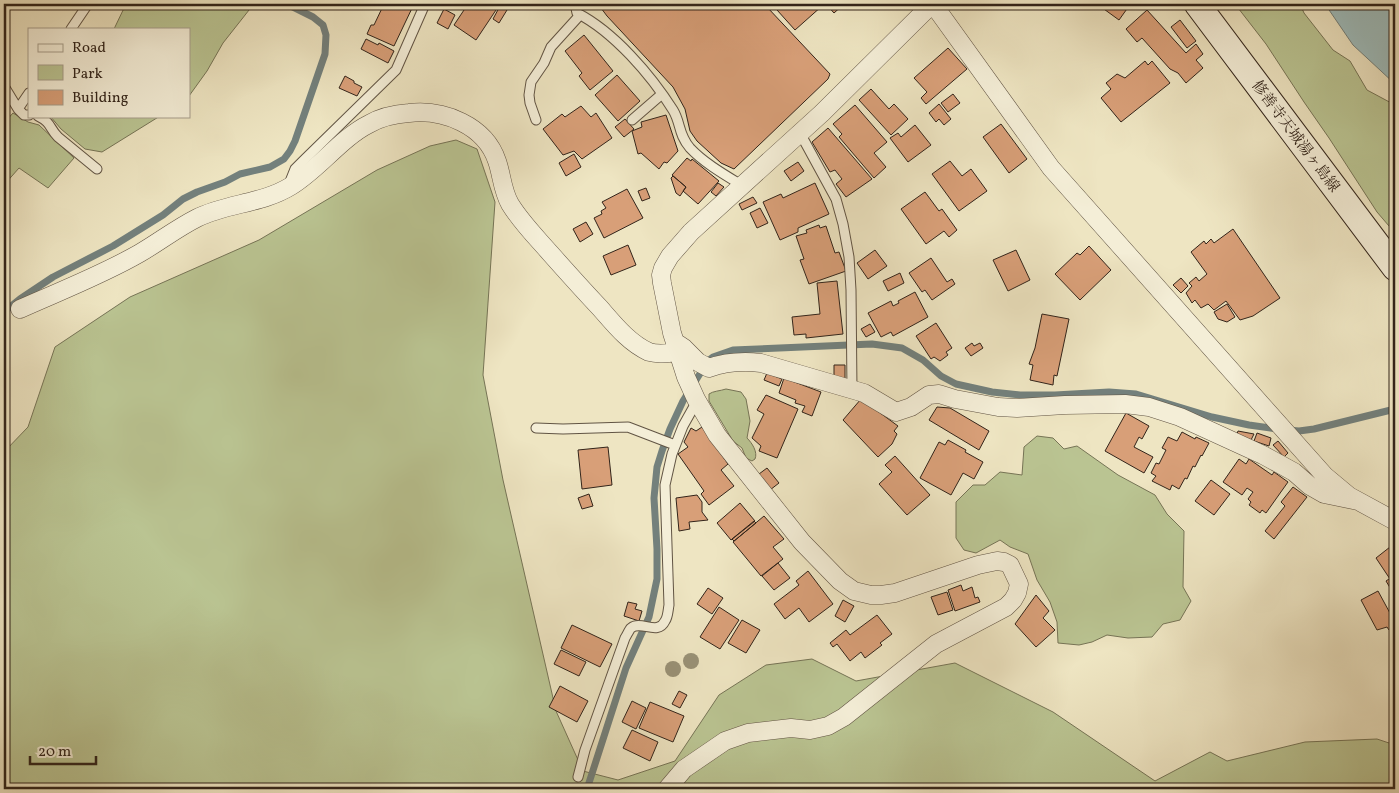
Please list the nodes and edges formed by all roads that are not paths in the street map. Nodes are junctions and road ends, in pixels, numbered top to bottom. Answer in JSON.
{"nodes":[{"id":1,"x":88,"y":4,"type":"edge"},
{"id":2,"x":425,"y":4,"type":"edge"},
{"id":3,"x":575,"y":4,"type":"edge"},
{"id":4,"x":933,"y":4,"type":"edge"},
{"id":5,"x":1198,"y":4,"type":"edge"},
{"id":6,"x":580,"y":15,"type":"junction"},
{"id":7,"x":72,"y":28,"type":"edge"},
{"id":8,"x":4,"y":86,"type":"edge"},
{"id":9,"x":28,"y":94,"type":"edge"},
{"id":10,"x":662,"y":94,"type":"junction"},
{"id":11,"x":18,"y":109,"type":"junction"},
{"id":12,"x":28,"y":116,"type":"edge"},
{"id":13,"x":41,"y":118,"type":"edge"},
{"id":14,"x":536,"y":120,"type":"dead end"},
{"id":15,"x":632,"y":120,"type":"dead end"},
{"id":16,"x":800,"y":133,"type":"junction"},
{"id":17,"x":97,"y":169,"type":"dead end"},
{"id":18,"x":742,"y":186,"type":"junction"},
{"id":19,"x":289,"y":187,"type":"junction"},
{"id":20,"x":1395,"y":268,"type":"edge"},
{"id":21,"x":20,"y":309,"type":"dead end"},
{"id":22,"x":676,"y":347,"type":"junction"},
{"id":23,"x":852,"y":390,"type":"junction"},
{"id":24,"x":696,"y":400,"type":"junction"},
{"id":25,"x":536,"y":428,"type":"dead end"},
{"id":26,"x":674,"y":445,"type":"junction"},
{"id":27,"x":1358,"y":501,"type":"junction"},
{"id":28,"x":1395,"y":521,"type":"edge"},
{"id":29,"x":578,"y":778,"type":"dead end"},
{"id":30,"x":667,"y":789,"type":"edge"}],
"edges":[{"from":1,"to":7,"type":"lane"},
{"from":2,"to":19,"type":"lane"},
{"from":3,"to":6,"type":"lane"},
{"from":4,"to":16,"type":"street"},
{"from":4,"to":27,"type":"street"},
{"from":5,"to":20,"type":"main road","name":"修善寺天城湯ヶ島線"},
{"from":6,"to":10,"type":"lane"},
{"from":6,"to":14,"type":"lane"},
{"from":8,"to":11,"type":"lane"},
{"from":9,"to":11,"type":"lane"},
{"from":10,"to":15,"type":"lane"},
{"from":10,"to":18,"type":"lane"},
{"from":11,"to":12,"type":"lane"},
{"from":13,"to":17,"type":"lane"},
{"from":16,"to":18,"type":"street"},
{"from":16,"to":23,"type":"lane"},
{"from":18,"to":22,"type":"street"},
{"from":19,"to":21,"type":"street"},
{"from":19,"to":22,"type":"street"},
{"from":22,"to":23,"type":"street"},
{"from":22,"to":24,"type":"street"},
{"from":23,"to":27,"type":"street"},
{"from":24,"to":26,"type":"lane"},
{"from":24,"to":30,"type":"street"},
{"from":25,"to":26,"type":"lane"},
{"from":26,"to":29,"type":"lane"},
{"from":27,"to":28,"type":"street"}]}
